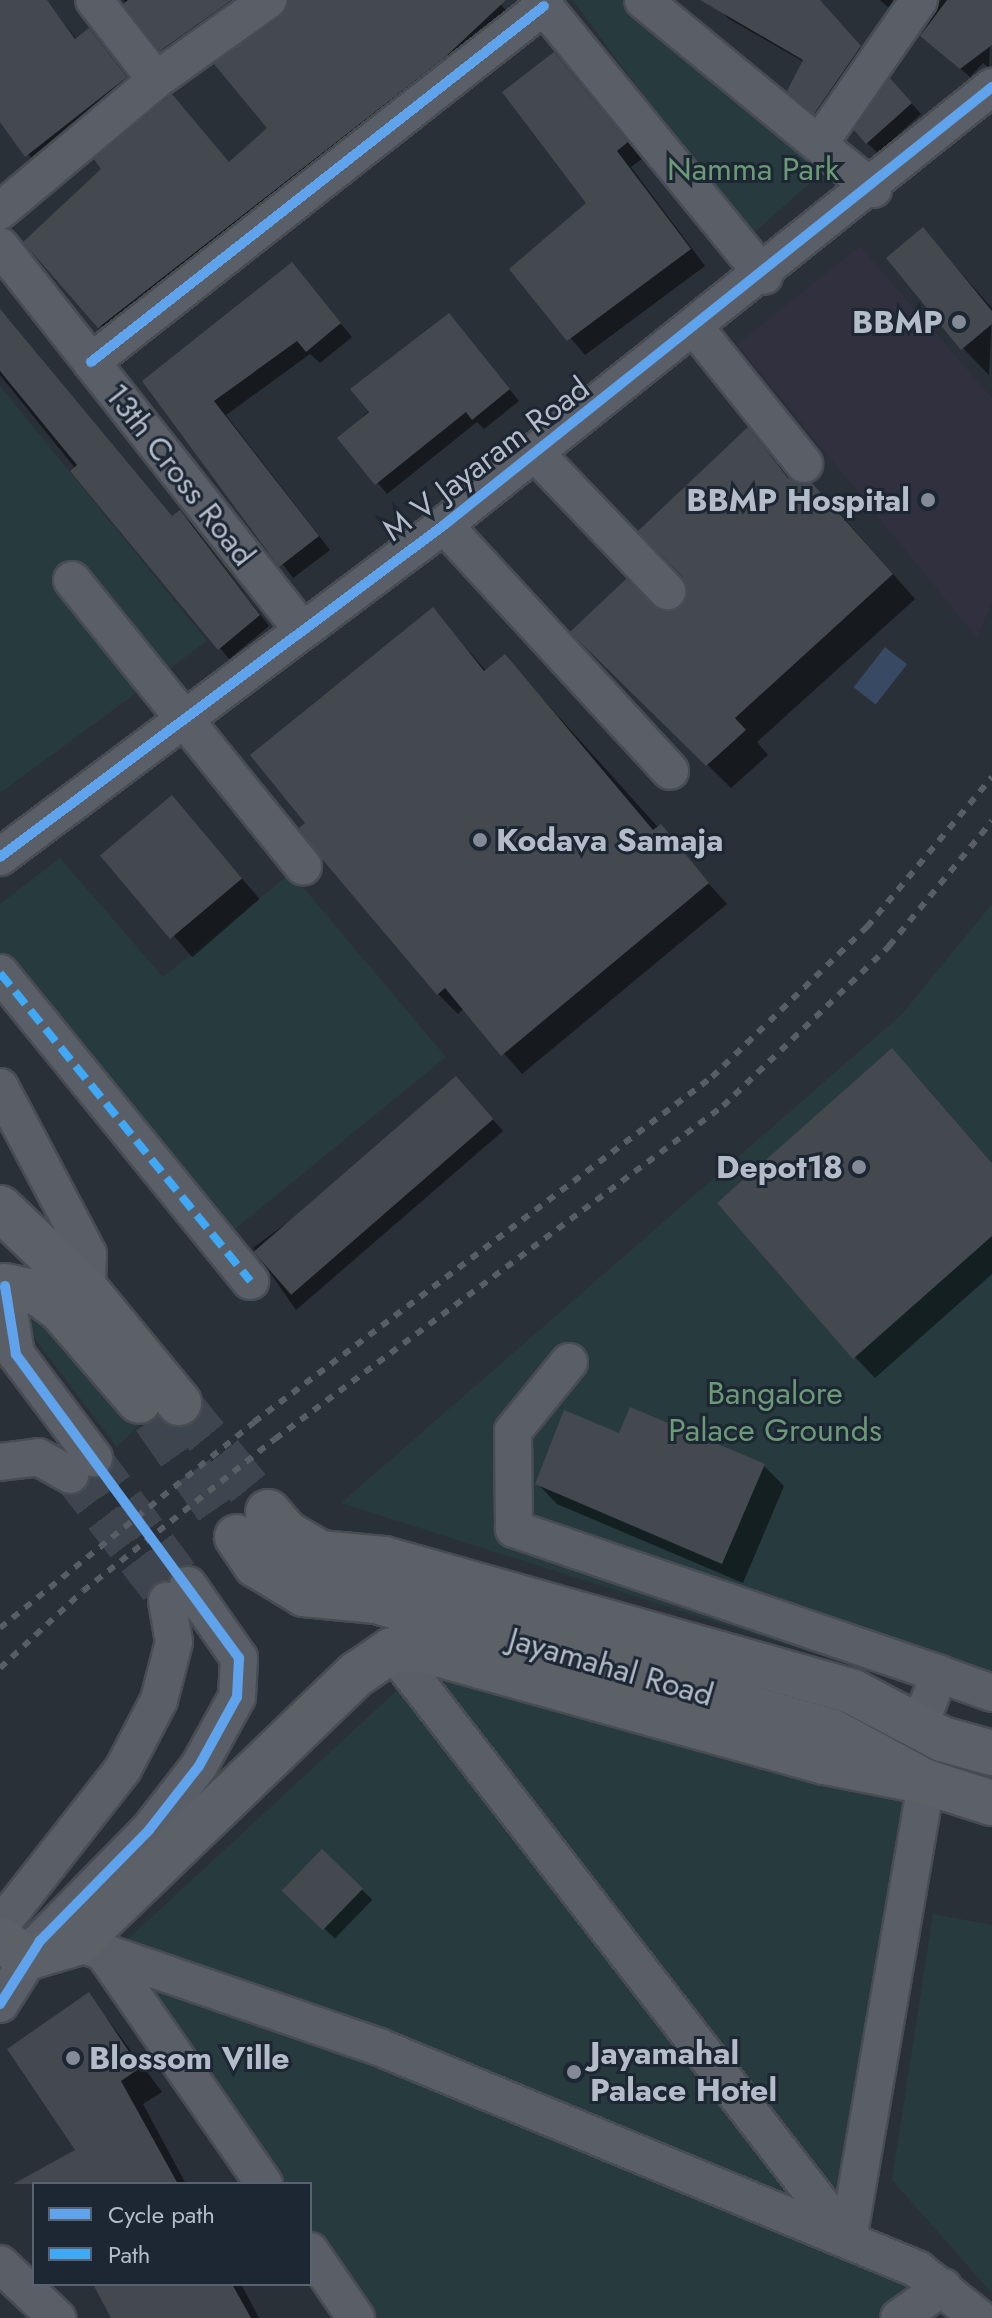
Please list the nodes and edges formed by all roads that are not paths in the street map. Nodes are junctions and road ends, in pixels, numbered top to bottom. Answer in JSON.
{"nodes":[{"id":1,"x":94,"y":0,"type":"edge"},
{"id":2,"x":268,"y":0,"type":"edge"},
{"id":3,"x":915,"y":1,"type":"edge"},
{"id":4,"x":541,"y":3,"type":"edge"},
{"id":5,"x":664,"y":7,"type":"edge"},
{"id":6,"x":156,"y":80,"type":"junction"},
{"id":7,"x":992,"y":87,"type":"edge"},
{"id":8,"x":819,"y":144,"type":"junction"},
{"id":9,"x":873,"y":189,"type":"junction"},
{"id":10,"x":0,"y":211,"type":"edge"},
{"id":11,"x":0,"y":246,"type":"edge"},
{"id":12,"x":764,"y":276,"type":"junction"},
{"id":13,"x":696,"y":329,"type":"junction"},
{"id":14,"x":91,"y":362,"type":"junction"},
{"id":15,"x":536,"y":454,"type":"junction"},
{"id":16,"x":804,"y":464,"type":"dead end"},
{"id":17,"x":444,"y":525,"type":"junction"},
{"id":18,"x":72,"y":580,"type":"dead end"},
{"id":19,"x":667,"y":591,"type":"dead end"},
{"id":20,"x":301,"y":629,"type":"junction"},
{"id":21,"x":182,"y":717,"type":"junction"},
{"id":22,"x":670,"y":771,"type":"dead end"},
{"id":23,"x":0,"y":857,"type":"edge"},
{"id":24,"x":303,"y":866,"type":"dead end"},
{"id":25,"x":0,"y":973,"type":"edge"},
{"id":26,"x":0,"y":1087,"type":"edge"},
{"id":27,"x":0,"y":1208,"type":"edge"},
{"id":28,"x":250,"y":1281,"type":"dead end"},
{"id":29,"x":2,"y":1286,"type":"edge"},
{"id":30,"x":87,"y":1291,"type":"junction"},
{"id":31,"x":569,"y":1362,"type":"dead end"},
{"id":32,"x":0,"y":1462,"type":"edge"},
{"id":33,"x":392,"y":1650,"type":"junction"},
{"id":34,"x":992,"y":1693,"type":"edge"},
{"id":35,"x":992,"y":1753,"type":"edge"},
{"id":36,"x":926,"y":1782,"type":"junction"},
{"id":37,"x":992,"y":1803,"type":"edge"},
{"id":38,"x":9,"y":1941,"type":"edge"},
{"id":39,"x":90,"y":1947,"type":"junction"},
{"id":40,"x":0,"y":2004,"type":"edge"},
{"id":41,"x":263,"y":2182,"type":"edge"},
{"id":42,"x":848,"y":2240,"type":"junction"},
{"id":43,"x":312,"y":2254,"type":"edge"},
{"id":44,"x":0,"y":2264,"type":"edge"},
{"id":45,"x":943,"y":2287,"type":"junction"},
{"id":46,"x":0,"y":2294,"type":"edge"},
{"id":47,"x":27,"y":2318,"type":"edge"},
{"id":48,"x":57,"y":2318,"type":"edge"},
{"id":49,"x":356,"y":2318,"type":"edge"},
{"id":50,"x":899,"y":2318,"type":"edge"},
{"id":51,"x":979,"y":2318,"type":"edge"}],
"edges":[{"from":1,"to":6,"type":"street"},
{"from":2,"to":6,"type":"street"},
{"from":3,"to":8,"type":"street"},
{"from":4,"to":12,"type":"street"},
{"from":4,"to":14,"type":"street"},
{"from":5,"to":8,"type":"street"},
{"from":6,"to":10,"type":"street"},
{"from":7,"to":9,"type":"street","name":"M V Jayaram Road"},
{"from":8,"to":9,"type":"street"},
{"from":9,"to":12,"type":"street","name":"M V Jayaram Road"},
{"from":11,"to":14,"type":"street","name":"13th Cross Road"},
{"from":12,"to":13,"type":"street","name":"M V Jayaram Road"},
{"from":13,"to":15,"type":"street","name":"M V Jayaram Road"},
{"from":13,"to":16,"type":"street"},
{"from":14,"to":20,"type":"street","name":"13th Cross Road"},
{"from":15,"to":17,"type":"street","name":"M V Jayaram Road"},
{"from":15,"to":19,"type":"street"},
{"from":17,"to":20,"type":"street","name":"M V Jayaram Road"},
{"from":17,"to":22,"type":"street"},
{"from":18,"to":21,"type":"street"},
{"from":20,"to":21,"type":"street","name":"M V Jayaram Road"},
{"from":21,"to":23,"type":"street","name":"M V Jayaram Road"},
{"from":21,"to":24,"type":"street"},
{"from":25,"to":28,"type":"street"},
{"from":26,"to":30,"type":"street"},
{"from":27,"to":30,"type":"main road"},
{"from":29,"to":30,"type":"main road"},
{"from":29,"to":32,"type":"street"},
{"from":31,"to":34,"type":"street"},
{"from":33,"to":36,"type":"main road"},
{"from":33,"to":39,"type":"main road"},
{"from":33,"to":42,"type":"street"},
{"from":35,"to":36,"type":"main road","name":"Jayamahal Road"},
{"from":36,"to":37,"type":"main road","name":"Jayamahal Road"},
{"from":36,"to":42,"type":"street"},
{"from":38,"to":38,"type":"street"},
{"from":38,"to":39,"type":"main road"},
{"from":38,"to":40,"type":"street"},
{"from":39,"to":41,"type":"street"},
{"from":39,"to":42,"type":"street"},
{"from":42,"to":45,"type":"street"},
{"from":43,"to":49,"type":"street"},
{"from":44,"to":48,"type":"street"},
{"from":45,"to":50,"type":"street"},
{"from":45,"to":51,"type":"street"},
{"from":46,"to":47,"type":"street"}]}
